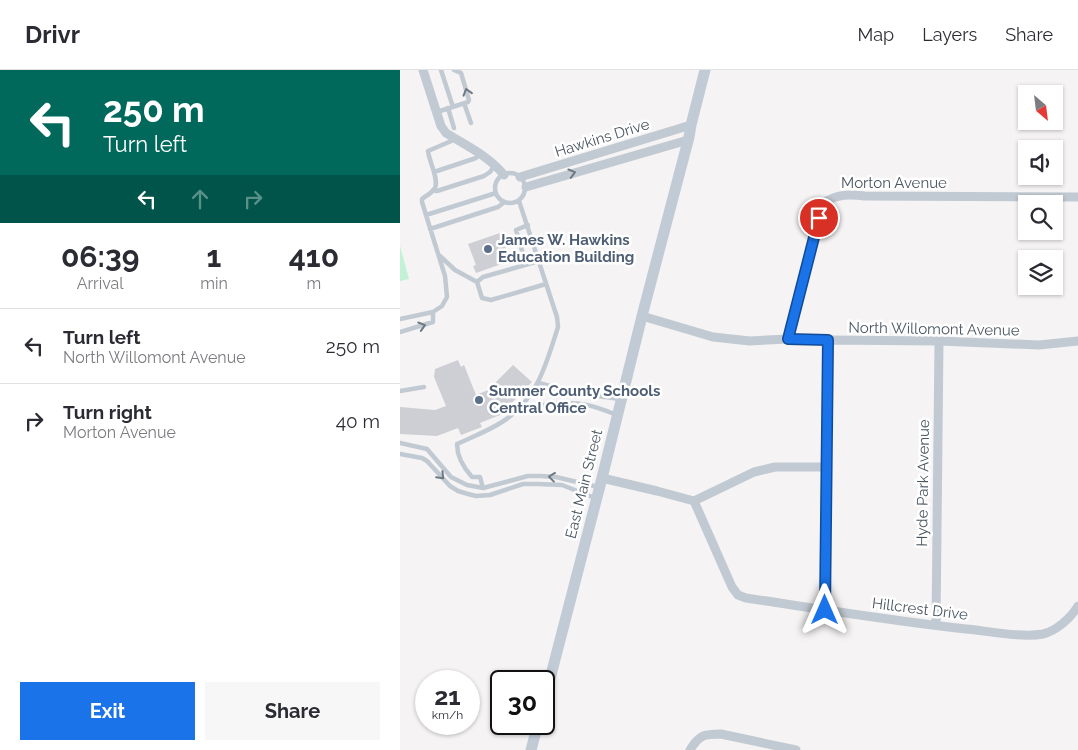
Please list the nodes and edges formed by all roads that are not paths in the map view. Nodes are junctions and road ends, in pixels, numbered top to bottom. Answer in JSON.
{"nodes":[{"id":1,"x":423,"y":70,"type":"edge"},
{"id":2,"x":441,"y":70,"type":"edge"},
{"id":3,"x":454,"y":70,"type":"edge"},
{"id":4,"x":705,"y":70,"type":"edge"},
{"id":5,"x":464,"y":103,"type":"junction"},
{"id":6,"x":450,"y":108,"type":"junction"},
{"id":7,"x":436,"y":112,"type":"junction"},
{"id":8,"x":470,"y":123,"type":"dead end"},
{"id":9,"x":691,"y":125,"type":"junction"},
{"id":10,"x":454,"y":128,"type":"dead end"},
{"id":11,"x":456,"y":139,"type":"junction"},
{"id":12,"x":688,"y":140,"type":"junction"},
{"id":13,"x":480,"y":154,"type":"junction"},
{"id":14,"x":495,"y":165,"type":"junction"},
{"id":15,"x":434,"y":172,"type":"junction"},
{"id":16,"x":504,"y":174,"type":"junction"},
{"id":17,"x":520,"y":177,"type":"junction"},
{"id":18,"x":526,"y":187,"type":"junction"},
{"id":19,"x":433,"y":190,"type":"junction"},
{"id":20,"x":496,"y":193,"type":"junction"},
{"id":21,"x":1078,"y":197,"type":"edge"},
{"id":22,"x":519,"y":200,"type":"junction"},
{"id":23,"x":504,"y":201,"type":"junction"},
{"id":24,"x":426,"y":215,"type":"junction"},
{"id":25,"x":528,"y":226,"type":"junction"},
{"id":26,"x":430,"y":229,"type":"junction"},
{"id":27,"x":437,"y":252,"type":"junction"},
{"id":28,"x":539,"y":261,"type":"junction"},
{"id":29,"x":526,"y":264,"type":"junction"},
{"id":30,"x":477,"y":282,"type":"junction"},
{"id":31,"x":546,"y":284,"type":"junction"},
{"id":32,"x":433,"y":312,"type":"junction"},
{"id":33,"x":642,"y":316,"type":"junction"},
{"id":34,"x":400,"y":319,"type":"edge"},
{"id":35,"x":400,"y":332,"type":"edge"},
{"id":36,"x":788,"y":339,"type":"junction"},
{"id":37,"x":828,"y":340,"type":"junction"},
{"id":38,"x":939,"y":341,"type":"junction"},
{"id":39,"x":1078,"y":341,"type":"edge"},
{"id":40,"x":538,"y":383,"type":"junction"},
{"id":41,"x":424,"y":388,"type":"dead end"},
{"id":42,"x":400,"y":391,"type":"edge"},
{"id":43,"x":622,"y":399,"type":"junction"},
{"id":44,"x":518,"y":409,"type":"junction"},
{"id":45,"x":618,"y":415,"type":"junction"},
{"id":46,"x":400,"y":443,"type":"edge"},
{"id":47,"x":400,"y":454,"type":"edge"},
{"id":48,"x":826,"y":467,"type":"junction"},
{"id":49,"x":483,"y":488,"type":"junction"},
{"id":50,"x":599,"y":488,"type":"junction"},
{"id":51,"x":694,"y":501,"type":"junction"},
{"id":52,"x":1078,"y":606,"type":"edge"},
{"id":53,"x":825,"y":610,"type":"junction"},
{"id":54,"x":936,"y":625,"type":"junction"},
{"id":55,"x":552,"y":670,"type":"edge"},
{"id":56,"x":535,"y":735,"type":"edge"},
{"id":57,"x":531,"y":750,"type":"edge"},
{"id":58,"x":690,"y":750,"type":"edge"},
{"id":59,"x":796,"y":750,"type":"edge"}],
"edges":[{"from":1,"to":7,"type":"street"},
{"from":2,"to":6,"type":"lane"},
{"from":5,"to":3,"type":"lane","one_way":true},
{"from":4,"to":9,"type":"street","name":"East Main Street"},
{"from":5,"to":6,"type":"lane"},
{"from":5,"to":8,"type":"lane"},
{"from":6,"to":7,"type":"lane"},
{"from":6,"to":10,"type":"lane"},
{"from":7,"to":11,"type":"street"},
{"from":9,"to":12,"type":"street","name":"East Main Street"},
{"from":9,"to":17,"type":"street","name":"Hawkins Drive"},
{"from":11,"to":13,"type":"street"},
{"from":11,"to":15,"type":"lane"},
{"from":18,"to":12,"type":"street","name":"Hawkins Drive","one_way":true},
{"from":12,"to":33,"type":"street","name":"East Main Street"},
{"from":13,"to":14,"type":"street"},
{"from":13,"to":15,"type":"lane"},
{"from":14,"to":16,"type":"street"},
{"from":14,"to":19,"type":"lane"},
{"from":15,"to":19,"type":"lane"},
{"from":16,"to":17,"type":"lane","name":"Hawkins Drive"},
{"from":16,"to":20,"type":"lane"},
{"from":17,"to":18,"type":"lane"},
{"from":18,"to":22,"type":"lane"},
{"from":19,"to":24,"type":"lane"},
{"from":20,"to":23,"type":"lane"},
{"from":20,"to":24,"type":"lane"},
{"from":21,"to":36,"type":"street","name":"Morton Avenue"},
{"from":22,"to":23,"type":"lane"},
{"from":22,"to":25,"type":"lane"},
{"from":23,"to":26,"type":"lane"},
{"from":24,"to":26,"type":"lane"},
{"from":25,"to":28,"type":"lane"},
{"from":25,"to":29,"type":"lane"},
{"from":26,"to":27,"type":"lane"},
{"from":27,"to":30,"type":"lane"},
{"from":27,"to":32,"type":"lane"},
{"from":28,"to":29,"type":"lane"},
{"from":28,"to":31,"type":"lane"},
{"from":29,"to":30,"type":"lane"},
{"from":30,"to":31,"type":"lane"},
{"from":31,"to":40,"type":"lane"},
{"from":32,"to":34,"type":"lane"},
{"from":35,"to":32,"type":"lane","one_way":true},
{"from":33,"to":36,"type":"street","name":"North Willomont Avenue"},
{"from":33,"to":43,"type":"street","name":"East Main Street"},
{"from":36,"to":37,"type":"street","name":"North Willomont Avenue"},
{"from":37,"to":38,"type":"street","name":"North Willomont Avenue"},
{"from":37,"to":48,"type":"street"},
{"from":38,"to":39,"type":"street","name":"North Willomont Avenue"},
{"from":38,"to":54,"type":"street","name":"Hyde Park Avenue"},
{"from":40,"to":43,"type":"lane"},
{"from":40,"to":44,"type":"lane"},
{"from":41,"to":42,"type":"lane"},
{"from":43,"to":45,"type":"street","name":"East Main Street"},
{"from":44,"to":45,"type":"lane"},
{"from":44,"to":49,"type":"lane"},
{"from":45,"to":50,"type":"street","name":"East Main Street"},
{"from":46,"to":49,"type":"lane"},
{"from":47,"to":50,"type":"lane","one_way":true},
{"from":48,"to":51,"type":"street"},
{"from":48,"to":53,"type":"street"},
{"from":50,"to":49,"type":"lane","one_way":true},
{"from":50,"to":51,"type":"street"},
{"from":50,"to":55,"type":"street","name":"East Main Street"},
{"from":51,"to":53,"type":"street","name":"Hillcrest Drive"},
{"from":52,"to":54,"type":"street","name":"Hillcrest Drive"},
{"from":53,"to":54,"type":"street","name":"Hillcrest Drive"},
{"from":56,"to":57,"type":"street"},
{"from":58,"to":59,"type":"street"}]}
